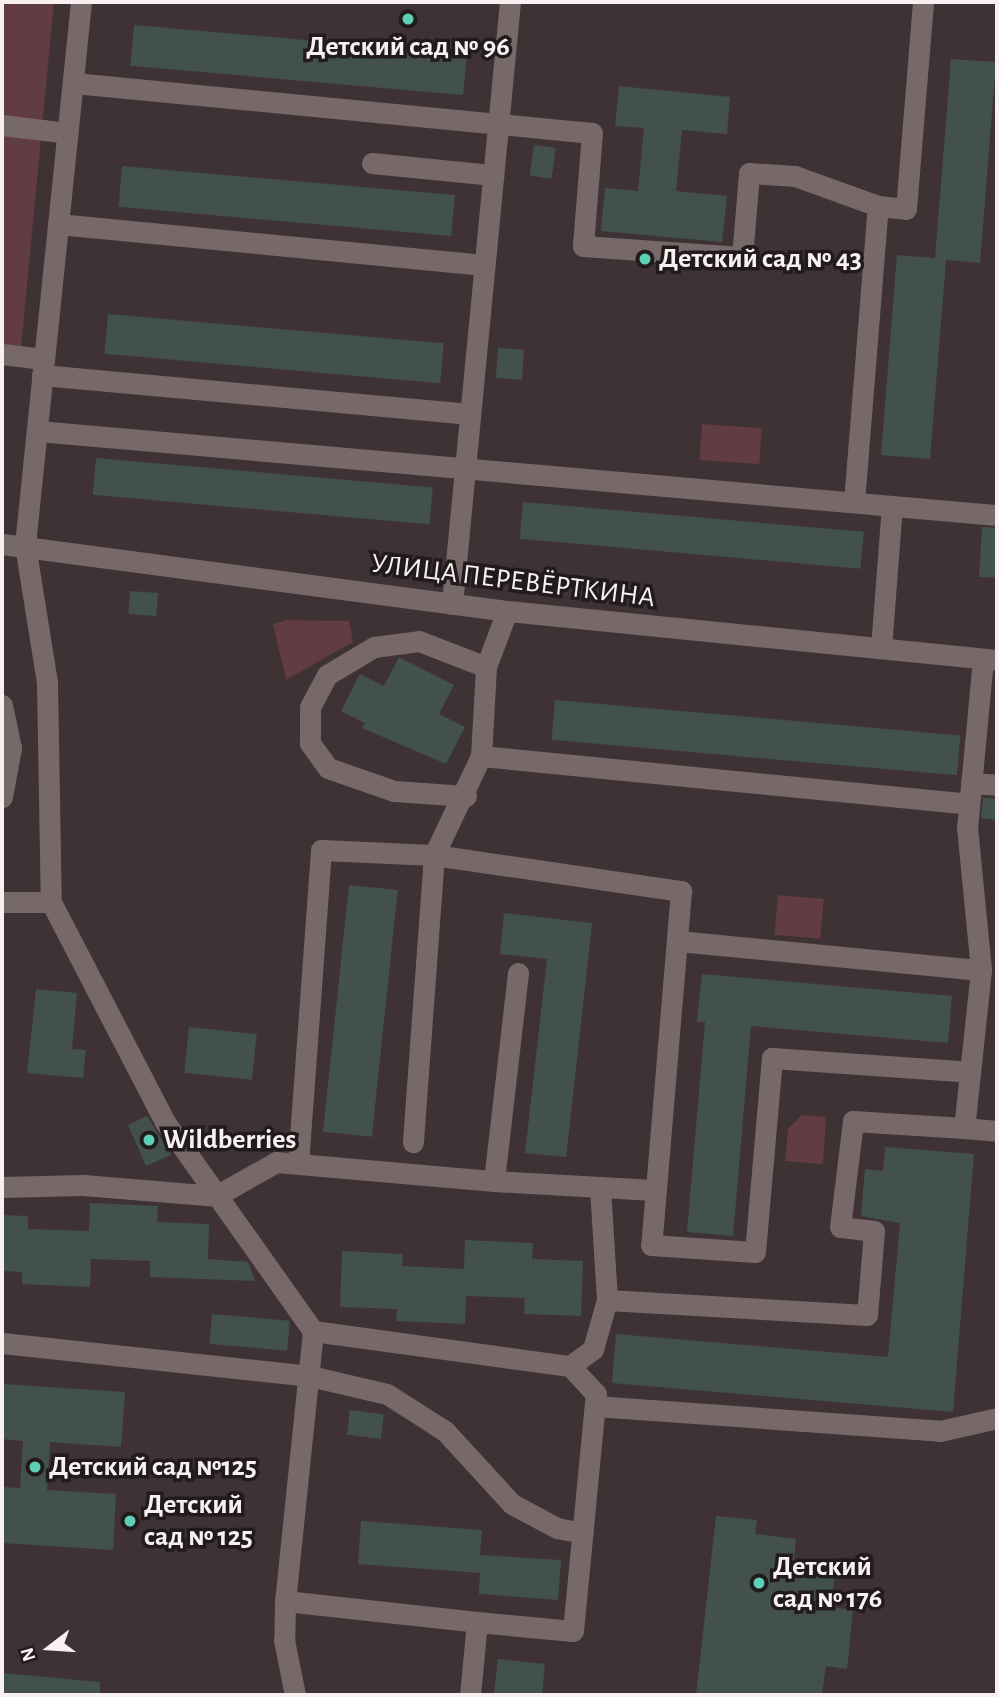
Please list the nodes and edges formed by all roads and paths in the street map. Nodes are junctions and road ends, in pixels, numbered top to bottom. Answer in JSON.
{"nodes":[{"id":1,"x":81,"y":2,"type":"edge"},
{"id":2,"x":510,"y":2,"type":"edge"},
{"id":3,"x":923,"y":2,"type":"edge"},
{"id":4,"x":74,"y":83,"type":"junction"},
{"id":5,"x":498,"y":123,"type":"junction"},
{"id":6,"x":2,"y":125,"type":"edge"},
{"id":7,"x":68,"y":133,"type":"junction"},
{"id":8,"x":372,"y":163,"type":"dead end"},
{"id":9,"x":493,"y":175,"type":"junction"},
{"id":10,"x":878,"y":206,"type":"junction"},
{"id":11,"x":58,"y":224,"type":"junction"},
{"id":12,"x":484,"y":265,"type":"junction"},
{"id":13,"x":2,"y":354,"type":"edge"},
{"id":14,"x":43,"y":367,"type":"junction"},
{"id":15,"x":470,"y":414,"type":"junction"},
{"id":16,"x":37,"y":431,"type":"junction"},
{"id":17,"x":464,"y":468,"type":"junction"},
{"id":18,"x":854,"y":502,"type":"junction"},
{"id":19,"x":892,"y":506,"type":"junction"},
{"id":20,"x":997,"y":515,"type":"edge"},
{"id":21,"x":2,"y":544,"type":"edge"},
{"id":22,"x":24,"y":545,"type":"junction"},
{"id":23,"x":452,"y":604,"type":"junction"},
{"id":24,"x":507,"y":611,"type":"junction"},
{"id":25,"x":881,"y":648,"type":"junction"},
{"id":26,"x":990,"y":660,"type":"edge"},
{"id":27,"x":486,"y":667,"type":"junction"},
{"id":28,"x":2,"y":705,"type":"edge"},
{"id":29,"x":481,"y":755,"type":"junction"},
{"id":30,"x":997,"y":785,"type":"edge"},
{"id":31,"x":970,"y":794,"type":"junction"},
{"id":32,"x":466,"y":796,"type":"junction"},
{"id":33,"x":2,"y":797,"type":"edge"},
{"id":34,"x":434,"y":855,"type":"junction"},
{"id":35,"x":2,"y":902,"type":"edge"},
{"id":36,"x":51,"y":902,"type":"junction"},
{"id":37,"x":678,"y":941,"type":"junction"},
{"id":38,"x":988,"y":943,"type":"edge"},
{"id":39,"x":981,"y":970,"type":"junction"},
{"id":40,"x":518,"y":973,"type":"dead end"},
{"id":41,"x":970,"y":1072,"type":"junction"},
{"id":42,"x":964,"y":1128,"type":"junction"},
{"id":43,"x":997,"y":1131,"type":"edge"},
{"id":44,"x":413,"y":1142,"type":"dead end"},
{"id":45,"x":298,"y":1164,"type":"junction"},
{"id":46,"x":494,"y":1181,"type":"junction"},
{"id":47,"x":2,"y":1187,"type":"edge"},
{"id":48,"x":600,"y":1188,"type":"junction"},
{"id":49,"x":654,"y":1190,"type":"junction"},
{"id":50,"x":216,"y":1196,"type":"junction"},
{"id":51,"x":607,"y":1300,"type":"junction"},
{"id":52,"x":313,"y":1331,"type":"junction"},
{"id":53,"x":2,"y":1343,"type":"edge"},
{"id":54,"x":570,"y":1366,"type":"junction"},
{"id":55,"x":310,"y":1376,"type":"junction"},
{"id":56,"x":595,"y":1406,"type":"junction"},
{"id":57,"x":997,"y":1418,"type":"edge"},
{"id":58,"x":583,"y":1534,"type":"junction"},
{"id":59,"x":285,"y":1601,"type":"junction"},
{"id":60,"x":477,"y":1622,"type":"junction"},
{"id":61,"x":295,"y":1695,"type":"edge"},
{"id":62,"x":470,"y":1695,"type":"edge"}],
"edges":[{"from":1,"to":4,"type":"street"},
{"from":2,"to":5,"type":"street"},
{"from":3,"to":10,"type":"street"},
{"from":4,"to":5,"type":"street"},
{"from":4,"to":7,"type":"street"},
{"from":5,"to":9,"type":"street"},
{"from":5,"to":10,"type":"street"},
{"from":6,"to":7,"type":"street"},
{"from":7,"to":11,"type":"street"},
{"from":8,"to":9,"type":"street"},
{"from":9,"to":12,"type":"street"},
{"from":10,"to":18,"type":"street"},
{"from":11,"to":12,"type":"street"},
{"from":11,"to":14,"type":"street"},
{"from":12,"to":15,"type":"street"},
{"from":13,"to":14,"type":"street"},
{"from":14,"to":15,"type":"street"},
{"from":14,"to":16,"type":"street"},
{"from":15,"to":17,"type":"street"},
{"from":16,"to":17,"type":"street"},
{"from":16,"to":22,"type":"street"},
{"from":17,"to":18,"type":"street"},
{"from":17,"to":23,"type":"street"},
{"from":18,"to":19,"type":"street"},
{"from":19,"to":20,"type":"street"},
{"from":19,"to":25,"type":"street"},
{"from":21,"to":22,"type":"street","name":"УЛИЦА ПЕРЕВЁРТКИНА"},
{"from":22,"to":23,"type":"street","name":"УЛИЦА ПЕРЕВЁРТКИНА"},
{"from":22,"to":36,"type":"street"},
{"from":23,"to":24,"type":"street","name":"УЛИЦА ПЕРЕВЁРТКИНА"},
{"from":24,"to":25,"type":"street","name":"УЛИЦА ПЕРЕВЁРТКИНА"},
{"from":24,"to":27,"type":"street"},
{"from":25,"to":26,"type":"street","name":"УЛИЦА ПЕРЕВЁРТКИНА"},
{"from":26,"to":31,"type":"street"},
{"from":27,"to":29,"type":"street"},
{"from":27,"to":32,"type":"street"},
{"from":28,"to":33,"type":"street"},
{"from":29,"to":31,"type":"street"},
{"from":29,"to":32,"type":"street"},
{"from":30,"to":31,"type":"street"},
{"from":31,"to":38,"type":"street"},
{"from":32,"to":34,"type":"street"},
{"from":34,"to":37,"type":"street"},
{"from":34,"to":44,"type":"street"},
{"from":34,"to":45,"type":"street"},
{"from":35,"to":36,"type":"street"},
{"from":36,"to":50,"type":"street"},
{"from":37,"to":39,"type":"street"},
{"from":37,"to":49,"type":"street"},
{"from":38,"to":39,"type":"street"},
{"from":39,"to":41,"type":"street"},
{"from":40,"to":46,"type":"street"},
{"from":41,"to":42,"type":"street"},
{"from":41,"to":49,"type":"street"},
{"from":42,"to":43,"type":"street"},
{"from":42,"to":51,"type":"street"},
{"from":45,"to":46,"type":"street"},
{"from":45,"to":50,"type":"street"},
{"from":46,"to":48,"type":"street"},
{"from":47,"to":50,"type":"street"},
{"from":48,"to":49,"type":"street"},
{"from":48,"to":51,"type":"street"},
{"from":50,"to":52,"type":"street"},
{"from":51,"to":54,"type":"street"},
{"from":52,"to":54,"type":"street"},
{"from":52,"to":55,"type":"street"},
{"from":53,"to":55,"type":"street"},
{"from":54,"to":56,"type":"street"},
{"from":55,"to":58,"type":"street"},
{"from":55,"to":59,"type":"street"},
{"from":56,"to":57,"type":"street"},
{"from":56,"to":58,"type":"street"},
{"from":58,"to":60,"type":"street"},
{"from":59,"to":60,"type":"street"},
{"from":59,"to":61,"type":"street"},
{"from":60,"to":62,"type":"street"}]}
